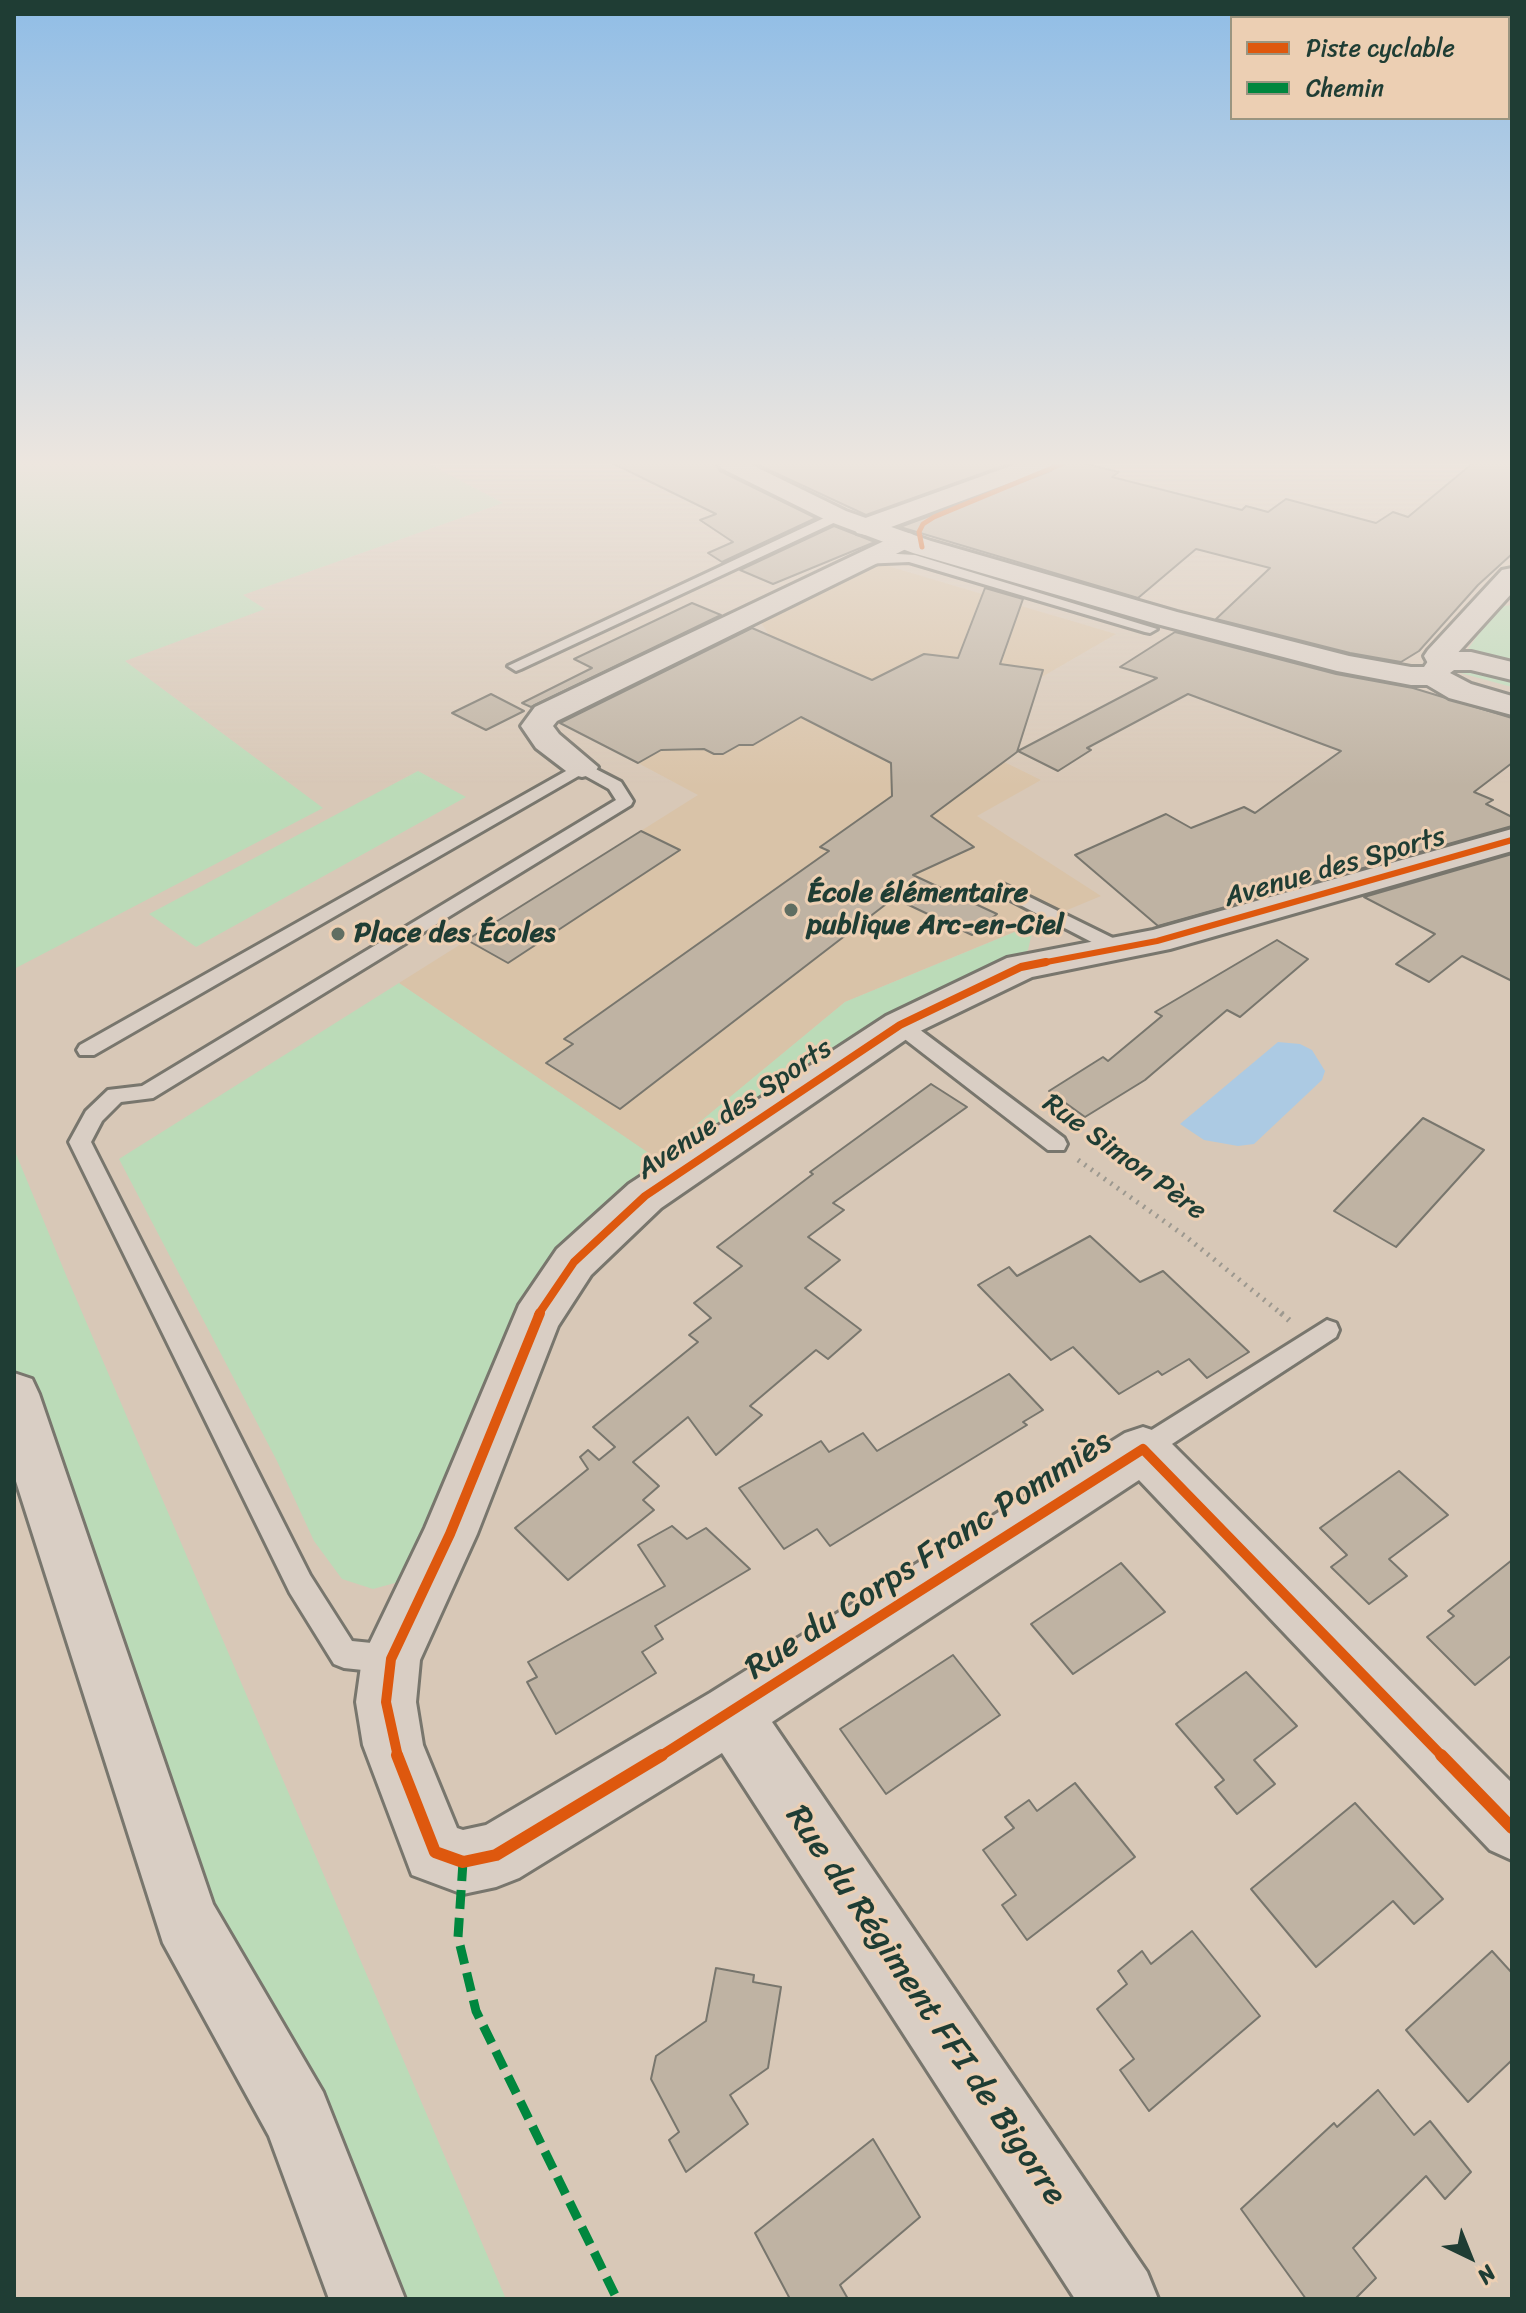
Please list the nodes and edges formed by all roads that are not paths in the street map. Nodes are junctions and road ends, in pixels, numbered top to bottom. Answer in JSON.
{"nodes":[{"id":1,"x":719,"y":571,"type":"edge"},
{"id":2,"x":838,"y":571,"type":"edge"},
{"id":3,"x":986,"y":571,"type":"edge"},
{"id":4,"x":1512,"y":576,"type":"edge"},
{"id":5,"x":1026,"y":583,"type":"junction"},
{"id":6,"x":1150,"y":629,"type":"dead end"},
{"id":7,"x":516,"y":666,"type":"dead end"},
{"id":8,"x":1437,"y":669,"type":"junction"},
{"id":9,"x":1512,"y":671,"type":"edge"},
{"id":10,"x":1512,"y":706,"type":"edge"},
{"id":11,"x":582,"y":767,"type":"junction"},
{"id":12,"x":1512,"y":840,"type":"edge"},
{"id":13,"x":1003,"y":889,"type":"dead end"},
{"id":14,"x":1116,"y":947,"type":"junction"},
{"id":15,"x":900,"y":1025,"type":"junction"},
{"id":16,"x":87,"y":1050,"type":"dead end"},
{"id":17,"x":1056,"y":1144,"type":"road end"},
{"id":18,"x":1320,"y":1335,"type":"road end"},
{"id":19,"x":14,"y":1394,"type":"edge"},
{"id":20,"x":1143,"y":1449,"type":"junction"},
{"id":21,"x":391,"y":1659,"type":"junction"},
{"id":22,"x":731,"y":1714,"type":"junction"},
{"id":23,"x":1512,"y":1828,"type":"edge"},
{"id":24,"x":496,"y":1855,"type":"joint"},
{"id":25,"x":367,"y":2299,"type":"edge"},
{"id":26,"x":1120,"y":2299,"type":"edge"}],
"edges":[{"from":1,"to":7,"type":"lane"},
{"from":2,"to":11,"type":"street"},
{"from":3,"to":5,"type":"street"},
{"from":4,"to":8,"type":"street"},
{"from":5,"to":6,"type":"lane"},
{"from":5,"to":8,"type":"street"},
{"from":8,"to":9,"type":"street"},
{"from":8,"to":10,"type":"street"},
{"from":11,"to":16,"type":"lane"},
{"from":11,"to":21,"type":"lane"},
{"from":12,"to":14,"type":"street","name":"Avenue des Sports"},
{"from":13,"to":14,"type":"lane"},
{"from":14,"to":15,"type":"street","name":"Avenue des Sports"},
{"from":15,"to":17,"type":"lane","name":"Rue Simon Père"},
{"from":15,"to":21,"type":"street","name":"Avenue des Sports"},
{"from":18,"to":20,"type":"lane"},
{"from":19,"to":25,"type":"street"},
{"from":20,"to":22,"type":"street","name":"Rue du Corps Franc Pommiès"},
{"from":20,"to":23,"type":"street","name":"Rue du Corps Franc Pommiès"},
{"from":21,"to":24,"type":"street","name":"Avenue des Sports"},
{"from":22,"to":24,"type":"street","name":"Rue du Corps Franc Pommiès"},
{"from":22,"to":26,"type":"street","name":"Rue du Régiment FFI de Bigorre"}]}
